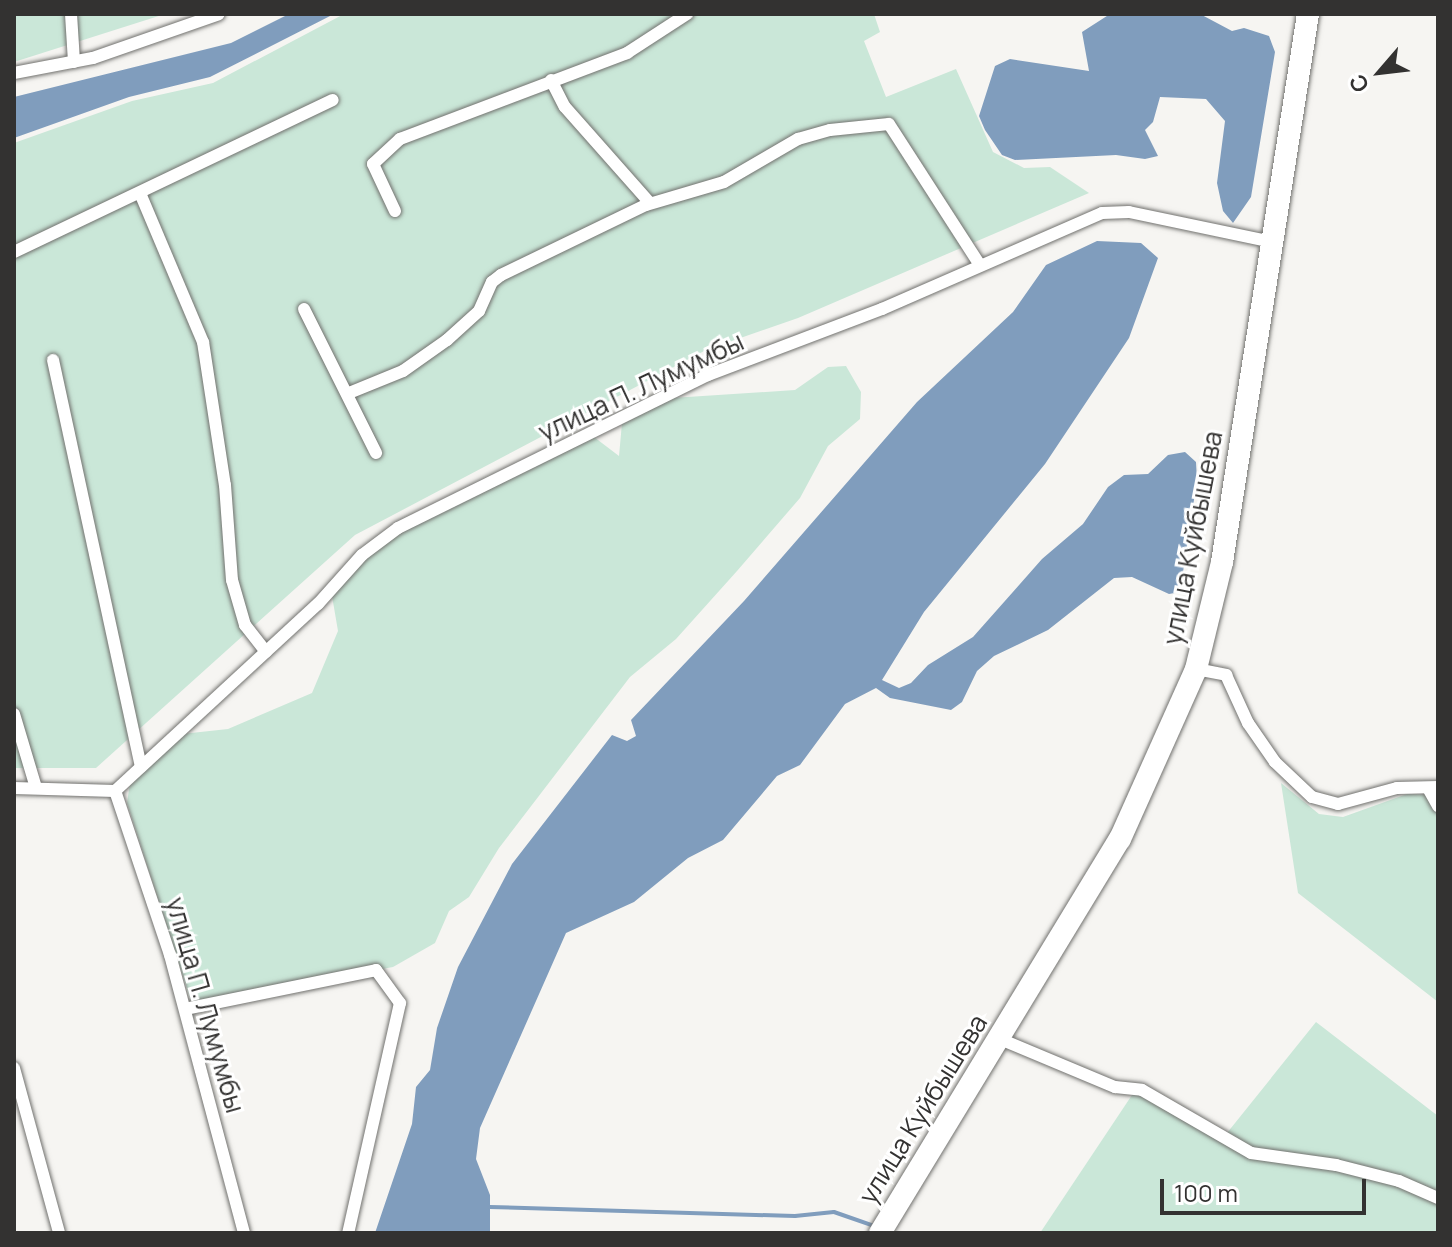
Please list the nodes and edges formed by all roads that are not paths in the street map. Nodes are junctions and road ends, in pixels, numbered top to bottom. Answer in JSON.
{"nodes":[{"id":1,"x":71,"y":14,"type":"edge"},
{"id":2,"x":219,"y":14,"type":"edge"},
{"id":3,"x":687,"y":14,"type":"edge"},
{"id":4,"x":1308,"y":14,"type":"edge"},
{"id":5,"x":74,"y":62,"type":"junction"},
{"id":6,"x":14,"y":73,"type":"edge"},
{"id":7,"x":551,"y":80,"type":"junction"},
{"id":8,"x":333,"y":100,"type":"dead end"},
{"id":9,"x":140,"y":193,"type":"junction"},
{"id":10,"x":650,"y":203,"type":"junction"},
{"id":11,"x":395,"y":211,"type":"dead end"},
{"id":12,"x":1273,"y":242,"type":"junction"},
{"id":13,"x":14,"y":252,"type":"edge"},
{"id":14,"x":980,"y":265,"type":"junction"},
{"id":15,"x":304,"y":309,"type":"dead end"},
{"id":16,"x":53,"y":360,"type":"dead end"},
{"id":17,"x":349,"y":393,"type":"junction"},
{"id":18,"x":376,"y":453,"type":"dead end"},
{"id":19,"x":266,"y":652,"type":"junction"},
{"id":20,"x":1196,"y":669,"type":"junction"},
{"id":21,"x":14,"y":714,"type":"edge"},
{"id":22,"x":141,"y":767,"type":"junction"},
{"id":23,"x":1433,"y":787,"type":"edge"},
{"id":24,"x":14,"y":788,"type":"edge"},
{"id":25,"x":36,"y":788,"type":"junction"},
{"id":26,"x":115,"y":791,"type":"junction"},
{"id":27,"x":1438,"y":806,"type":"edge"},
{"id":28,"x":185,"y":1009,"type":"junction"},
{"id":29,"x":1000,"y":1039,"type":"junction"},
{"id":30,"x":15,"y":1073,"type":"edge"},
{"id":31,"x":1438,"y":1198,"type":"edge"},
{"id":32,"x":59,"y":1233,"type":"edge"},
{"id":33,"x":244,"y":1233,"type":"edge"},
{"id":34,"x":348,"y":1233,"type":"edge"},
{"id":35,"x":880,"y":1233,"type":"edge"}],
"edges":[{"from":1,"to":5,"type":"street"},
{"from":2,"to":5,"type":"street"},
{"from":3,"to":7,"type":"street"},
{"from":4,"to":12,"type":"highway","name":"улица Куйбышева"},
{"from":5,"to":6,"type":"street"},
{"from":7,"to":10,"type":"street"},
{"from":7,"to":11,"type":"street"},
{"from":8,"to":9,"type":"street"},
{"from":9,"to":13,"type":"street"},
{"from":9,"to":19,"type":"street"},
{"from":10,"to":14,"type":"street"},
{"from":10,"to":17,"type":"street"},
{"from":12,"to":14,"type":"street","name":"улица П. Лумумбы"},
{"from":12,"to":20,"type":"highway","name":"улица Куйбышева"},
{"from":14,"to":19,"type":"street","name":"улица П. Лумумбы"},
{"from":15,"to":17,"type":"street"},
{"from":16,"to":22,"type":"street"},
{"from":17,"to":18,"type":"street"},
{"from":19,"to":22,"type":"street","name":"улица П. Лумумбы"},
{"from":20,"to":23,"type":"street"},
{"from":20,"to":29,"type":"highway","name":"улица Куйбышева"},
{"from":21,"to":25,"type":"street"},
{"from":22,"to":26,"type":"street","name":"улица П. Лумумбы"},
{"from":23,"to":27,"type":"street"},
{"from":24,"to":25,"type":"street"},
{"from":25,"to":26,"type":"street"},
{"from":26,"to":28,"type":"street","name":"улица П. Лумумбы"},
{"from":28,"to":33,"type":"street","name":"улица П. Лумумбы"},
{"from":28,"to":34,"type":"street"},
{"from":29,"to":31,"type":"street"},
{"from":29,"to":35,"type":"highway","name":"улица Куйбышева"},
{"from":30,"to":32,"type":"street"}]}
